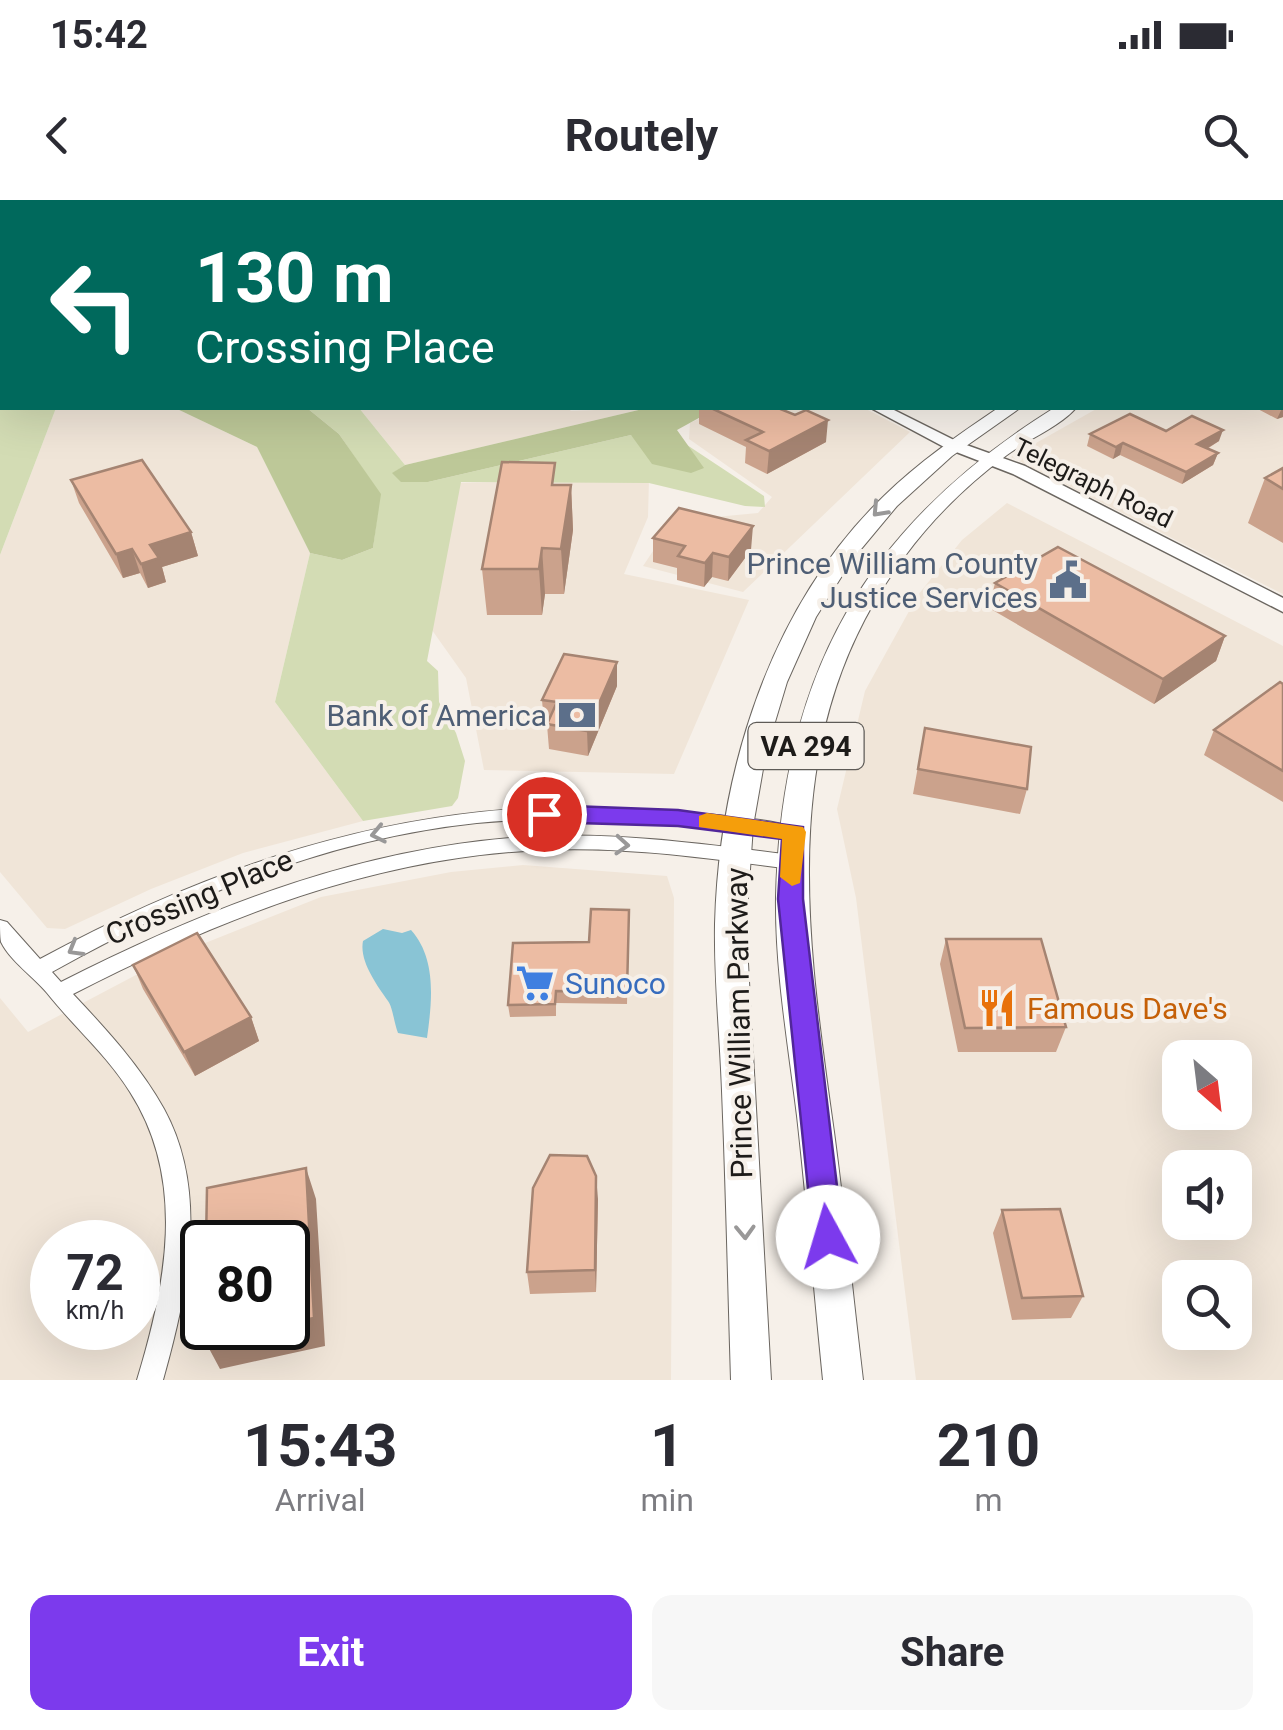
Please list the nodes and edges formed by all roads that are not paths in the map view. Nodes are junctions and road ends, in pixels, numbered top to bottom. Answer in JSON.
{"nodes":[{"id":1,"x":883,"y":410,"type":"edge"},
{"id":2,"x":1007,"y":410,"type":"edge"},
{"id":3,"x":1063,"y":410,"type":"edge"},
{"id":4,"x":952,"y":446,"type":"junction"},
{"id":5,"x":984,"y":460,"type":"junction"},
{"id":6,"x":1283,"y":606,"type":"edge"},
{"id":7,"x":736,"y":840,"type":"junction"},
{"id":8,"x":793,"y":847,"type":"junction"},
{"id":9,"x":0,"y":927,"type":"edge"},
{"id":10,"x":36,"y":971,"type":"junction"},
{"id":11,"x":58,"y":993,"type":"junction"},
{"id":12,"x":150,"y":1380,"type":"edge"},
{"id":13,"x":751,"y":1380,"type":"edge"},
{"id":14,"x":843,"y":1380,"type":"edge"}],
"edges":[{"from":1,"to":4,"type":"main road","name":"Telegraph Road"},
{"from":2,"to":4,"type":"highway","name":"Prince William Parkway","number":"VA 294"},
{"from":3,"to":5,"type":"highway","name":"Prince William Parkway","number":"VA 294"},
{"from":4,"to":5,"type":"main road","name":"Telegraph Road"},
{"from":4,"to":7,"type":"highway","name":"Prince William Parkway","number":"VA 294","one_way":true},
{"from":5,"to":6,"type":"main road","name":"Telegraph Road"},
{"from":5,"to":8,"type":"highway","name":"Prince William Parkway","number":"VA 294"},
{"from":7,"to":8,"type":"street","name":"Crossing Place"},
{"from":7,"to":8,"type":"street","name":"Crossing Place"},
{"from":7,"to":10,"type":"street","name":"Crossing Place","one_way":true},
{"from":11,"to":7,"type":"street","name":"Crossing Place","one_way":true},
{"from":7,"to":13,"type":"highway","name":"Prince William Parkway","number":"VA 294","one_way":true},
{"from":8,"to":14,"type":"highway","name":"Prince William Parkway","number":"VA 294"},
{"from":9,"to":10,"type":"street"},
{"from":10,"to":11,"type":"street"},
{"from":11,"to":12,"type":"street"}]}
